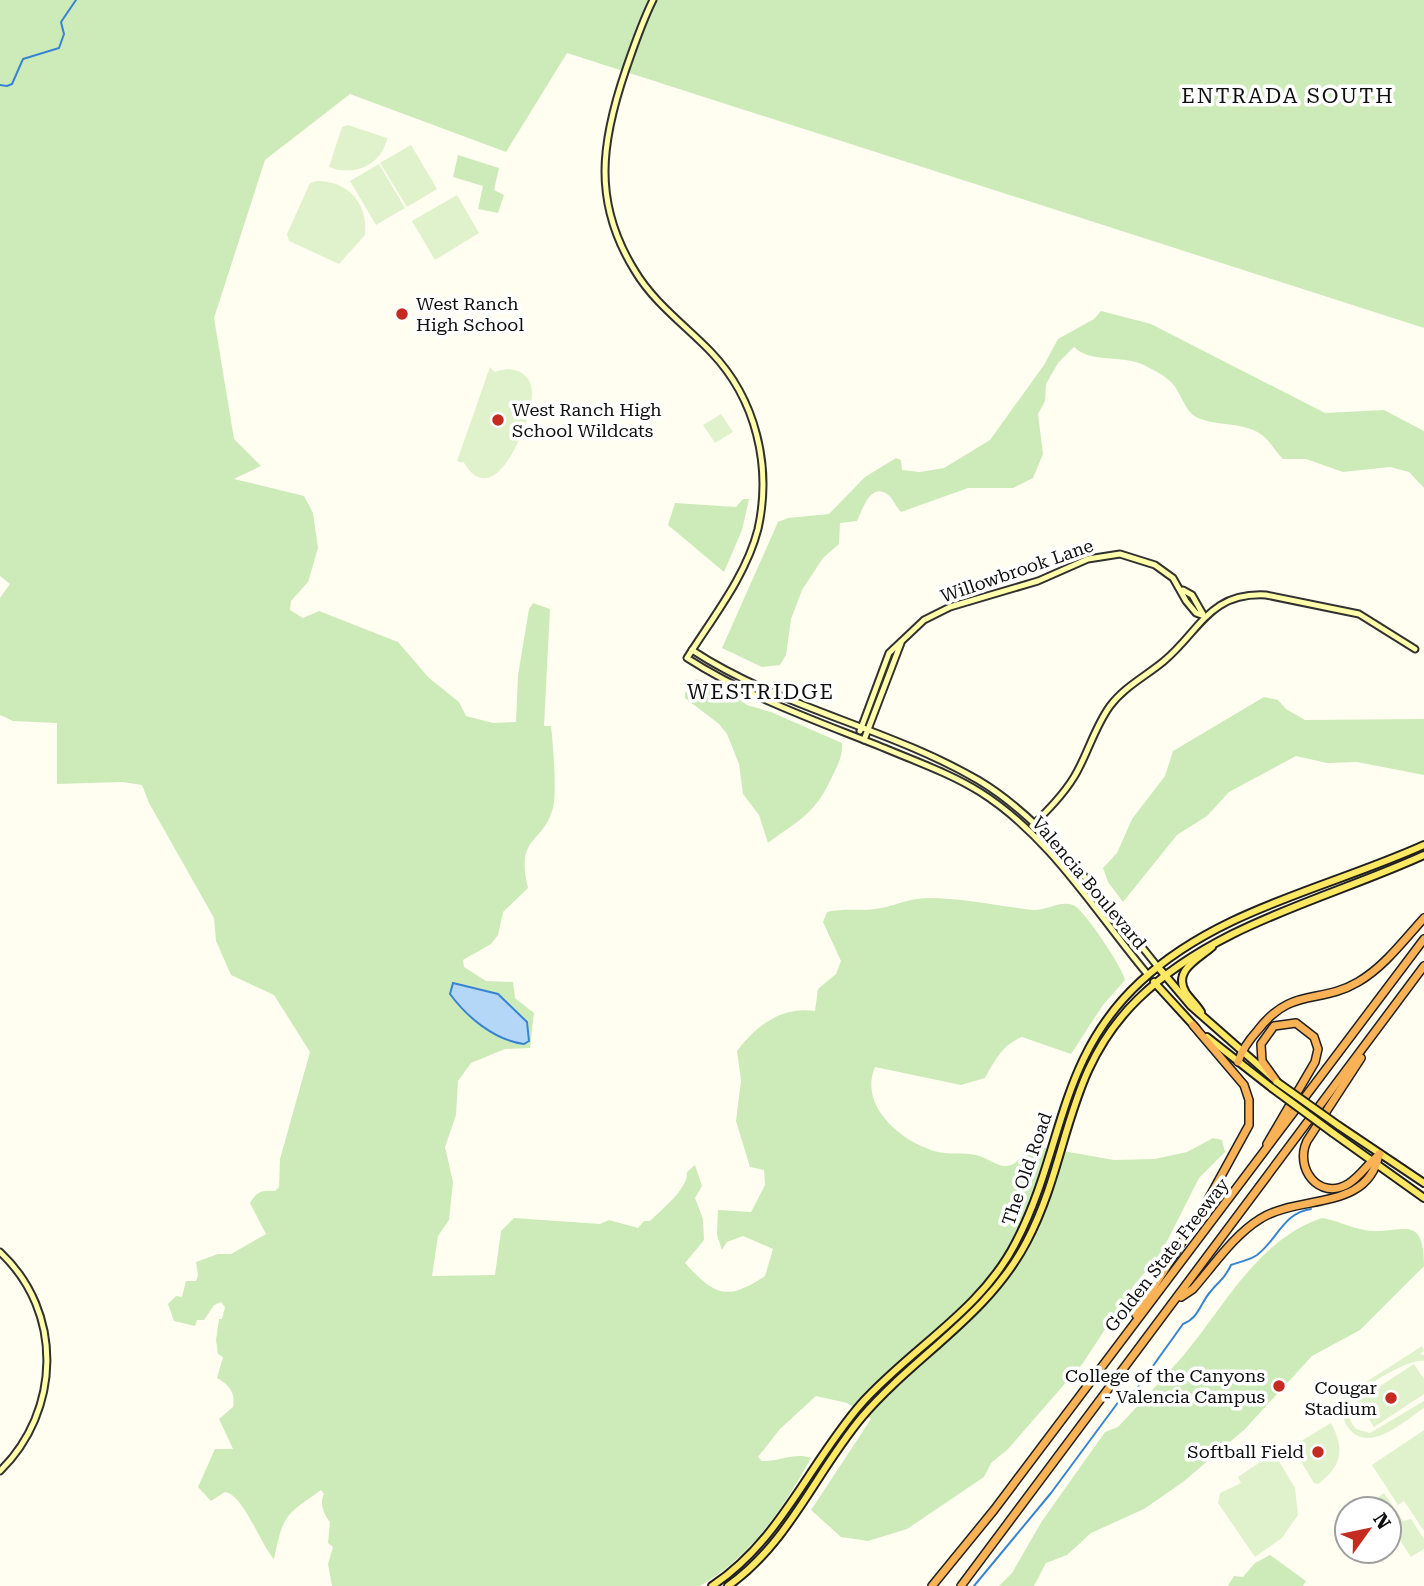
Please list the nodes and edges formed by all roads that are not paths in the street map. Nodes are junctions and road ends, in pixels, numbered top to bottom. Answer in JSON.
{"nodes":[{"id":1,"x":653,"y":0,"type":"edge"},
{"id":2,"x":1204,"y":616,"type":"junction"},
{"id":3,"x":1415,"y":649,"type":"dead end"},
{"id":4,"x":692,"y":650,"type":"junction"},
{"id":5,"x":865,"y":730,"type":"junction"},
{"id":6,"x":858,"y":737,"type":"junction"},
{"id":7,"x":864,"y":740,"type":"junction"},
{"id":8,"x":1035,"y":823,"type":"junction"},
{"id":9,"x":1028,"y":830,"type":"junction"},
{"id":10,"x":1424,"y":845,"type":"edge"},
{"id":11,"x":1424,"y":855,"type":"edge"},
{"id":12,"x":1424,"y":918,"type":"edge"},
{"id":13,"x":1424,"y":939,"type":"edge"},
{"id":14,"x":1219,"y":941,"type":"junction"},
{"id":15,"x":1424,"y":966,"type":"edge"},
{"id":16,"x":1158,"y":967,"type":"junction"},
{"id":17,"x":1148,"y":975,"type":"junction"},
{"id":18,"x":1164,"y":975,"type":"junction"},
{"id":19,"x":1155,"y":983,"type":"junction"},
{"id":20,"x":1203,"y":1017,"type":"junction"},
{"id":21,"x":1381,"y":1024,"type":"junction"},
{"id":22,"x":1193,"y":1025,"type":"junction"},
{"id":23,"x":1241,"y":1051,"type":"junction"},
{"id":24,"x":1238,"y":1062,"type":"junction"},
{"id":25,"x":1275,"y":1085,"type":"junction"},
{"id":26,"x":1065,"y":1100,"type":"junction"},
{"id":27,"x":1074,"y":1103,"type":"junction"},
{"id":28,"x":1380,"y":1154,"type":"junction"},
{"id":29,"x":1261,"y":1159,"type":"junction"},
{"id":30,"x":1374,"y":1163,"type":"junction"},
{"id":31,"x":1424,"y":1183,"type":"edge"},
{"id":32,"x":1424,"y":1198,"type":"edge"},
{"id":33,"x":0,"y":1252,"type":"edge"},
{"id":34,"x":1177,"y":1299,"type":"junction"},
{"id":35,"x":1127,"y":1333,"type":"junction"},
{"id":36,"x":0,"y":1471,"type":"edge"},
{"id":37,"x":712,"y":1586,"type":"edge"},
{"id":38,"x":728,"y":1586,"type":"edge"},
{"id":39,"x":932,"y":1586,"type":"edge"},
{"id":40,"x":961,"y":1586,"type":"edge"}],
"edges":[{"from":1,"to":4,"type":"street"},
{"from":2,"to":3,"type":"street"},
{"from":2,"to":5,"type":"street","name":"Willowbrook Lane"},
{"from":2,"to":8,"type":"street"},
{"from":4,"to":5,"type":"street","name":"Valencia Boulevard"},
{"from":4,"to":6,"type":"street","name":"Valencia Boulevard"},
{"from":5,"to":6,"type":"street"},
{"from":5,"to":7,"type":"street"},
{"from":5,"to":8,"type":"street","name":"Valencia Boulevard"},
{"from":6,"to":7,"type":"street","name":"Valencia Boulevard"},
{"from":7,"to":9,"type":"street","name":"Valencia Boulevard"},
{"from":8,"to":9,"type":"street"},
{"from":8,"to":16,"type":"street","name":"Valencia Boulevard"},
{"from":9,"to":17,"type":"street","name":"Valencia Boulevard"},
{"from":10,"to":16,"type":"main road","name":"The Old Road"},
{"from":11,"to":14,"type":"main road","name":"The Old Road"},
{"from":12,"to":23,"type":"highway"},
{"from":13,"to":29,"type":"highway","name":"Golden State Freeway"},
{"from":14,"to":18,"type":"main road","name":"The Old Road"},
{"from":14,"to":20,"type":"main road"},
{"from":15,"to":21,"type":"highway","name":"Golden State Freeway"},
{"from":16,"to":17,"type":"main road","name":"The Old Road"},
{"from":16,"to":18,"type":"main road","name":"Valencia Boulevard"},
{"from":17,"to":19,"type":"main road","name":"Valencia Boulevard"},
{"from":17,"to":26,"type":"main road","name":"The Old Road"},
{"from":18,"to":19,"type":"main road","name":"The Old Road"},
{"from":18,"to":20,"type":"main road","name":"Valencia Boulevard"},
{"from":19,"to":22,"type":"main road","name":"Valencia Boulevard"},
{"from":19,"to":27,"type":"main road","name":"The Old Road"},
{"from":20,"to":23,"type":"main road","name":"Valencia Boulevard"},
{"from":21,"to":30,"type":"highway"},
{"from":21,"to":34,"type":"highway","name":"Golden State Freeway"},
{"from":22,"to":24,"type":"main road","name":"Valencia Boulevard"},
{"from":22,"to":35,"type":"highway"},
{"from":23,"to":24,"type":"highway"},
{"from":23,"to":25,"type":"main road","name":"Valencia Boulevard"},
{"from":24,"to":25,"type":"main road","name":"Valencia Boulevard"},
{"from":25,"to":28,"type":"main road","name":"Valencia Boulevard","bridge":true},
{"from":25,"to":29,"type":"highway"},
{"from":25,"to":30,"type":"main road","name":"Valencia Boulevard","bridge":true},
{"from":26,"to":27,"type":"street"},
{"from":26,"to":37,"type":"main road","name":"The Old Road"},
{"from":27,"to":38,"type":"main road","name":"The Old Road"},
{"from":28,"to":30,"type":"highway"},
{"from":28,"to":31,"type":"main road","name":"Valencia Boulevard"},
{"from":29,"to":35,"type":"highway","name":"Golden State Freeway"},
{"from":30,"to":32,"type":"main road","name":"Valencia Boulevard"},
{"from":30,"to":34,"type":"highway"},
{"from":33,"to":36,"type":"street"},
{"from":34,"to":40,"type":"highway","name":"Golden State Freeway"},
{"from":35,"to":39,"type":"highway","name":"Golden State Freeway"}]}
